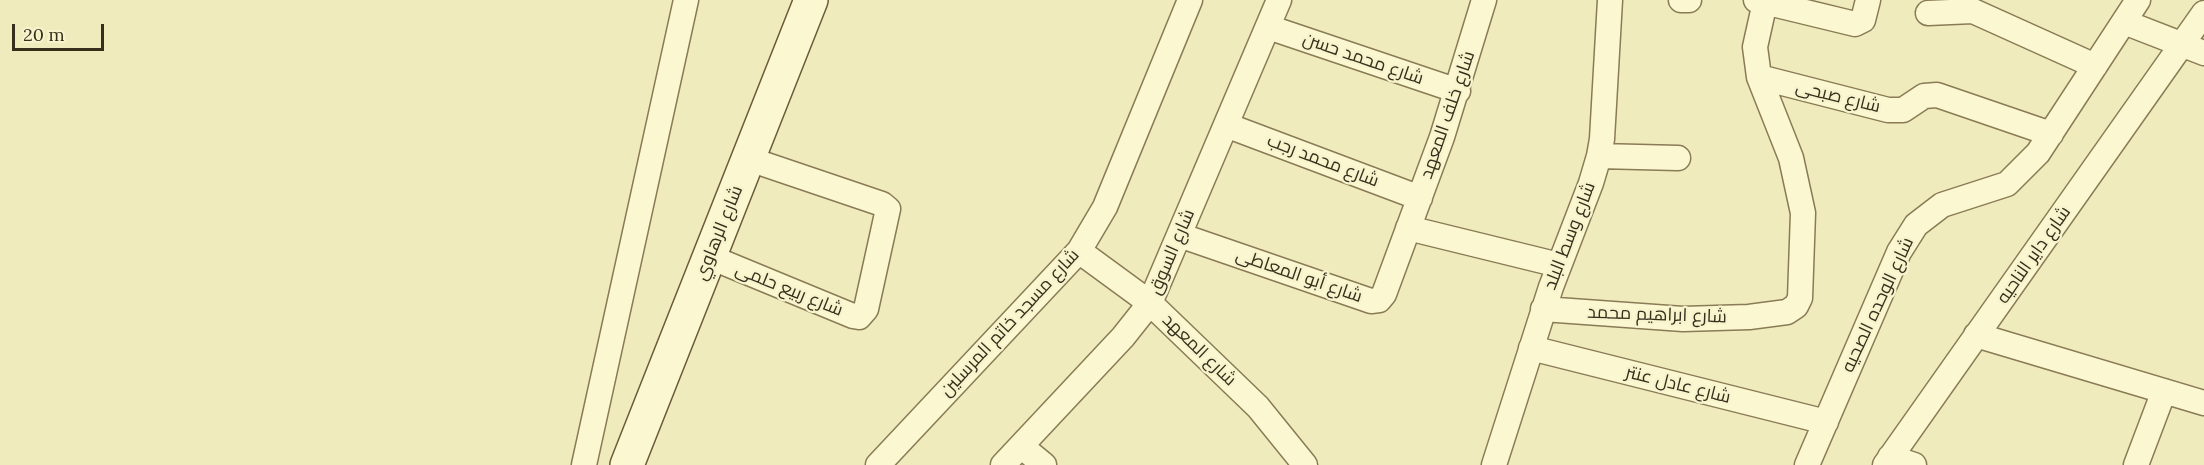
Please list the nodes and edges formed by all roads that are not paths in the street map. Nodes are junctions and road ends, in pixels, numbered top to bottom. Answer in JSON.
{"nodes":[{"id":1,"x":686,"y":0,"type":"edge"},
{"id":2,"x":811,"y":0,"type":"edge"},
{"id":3,"x":1190,"y":0,"type":"edge"},
{"id":4,"x":1280,"y":0,"type":"edge"},
{"id":5,"x":1484,"y":0,"type":"edge"},
{"id":6,"x":1610,"y":0,"type":"edge"},
{"id":7,"x":1681,"y":0,"type":"edge"},
{"id":8,"x":1689,"y":0,"type":"edge"},
{"id":9,"x":1868,"y":0,"type":"edge"},
{"id":10,"x":2138,"y":0,"type":"edge"},
{"id":11,"x":1761,"y":1,"type":"edge"},
{"id":12,"x":1928,"y":13,"type":"dead end"},
{"id":13,"x":2204,"y":14,"type":"edge"},
{"id":14,"x":2124,"y":22,"type":"junction"},
{"id":15,"x":1268,"y":27,"type":"junction"},
{"id":16,"x":2193,"y":49,"type":"edge"},
{"id":17,"x":2095,"y":66,"type":"junction"},
{"id":18,"x":1759,"y":77,"type":"junction"},
{"id":19,"x":1458,"y":92,"type":"junction"},
{"id":20,"x":1226,"y":125,"type":"junction"},
{"id":21,"x":2051,"y":134,"type":"junction"},
{"id":22,"x":1599,"y":156,"type":"junction"},
{"id":23,"x":1678,"y":158,"type":"dead end"},
{"id":24,"x":748,"y":159,"type":"junction"},
{"id":25,"x":1420,"y":198,"type":"junction"},
{"id":26,"x":1408,"y":228,"type":"junction"},
{"id":27,"x":1179,"y":235,"type":"junction"},
{"id":28,"x":1079,"y":251,"type":"junction"},
{"id":29,"x":710,"y":257,"type":"junction"},
{"id":30,"x":1559,"y":265,"type":"junction"},
{"id":31,"x":1150,"y":303,"type":"junction"},
{"id":32,"x":1543,"y":309,"type":"junction"},
{"id":33,"x":1976,"y":335,"type":"junction"},
{"id":34,"x":1531,"y":348,"type":"junction"},
{"id":35,"x":2164,"y":391,"type":"junction"},
{"id":36,"x":2204,"y":403,"type":"edge"},
{"id":37,"x":1826,"y":422,"type":"junction"},
{"id":38,"x":1021,"y":447,"type":"junction"},
{"id":39,"x":1888,"y":461,"type":"edge"},
{"id":40,"x":584,"y":465,"type":"edge"},
{"id":41,"x":627,"y":465,"type":"edge"},
{"id":42,"x":878,"y":465,"type":"edge"},
{"id":43,"x":1003,"y":465,"type":"edge"},
{"id":44,"x":1044,"y":465,"type":"edge"},
{"id":45,"x":1305,"y":465,"type":"edge"},
{"id":46,"x":1494,"y":465,"type":"edge"},
{"id":47,"x":1808,"y":465,"type":"edge"},
{"id":48,"x":1914,"y":465,"type":"edge"},
{"id":49,"x":2136,"y":465,"type":"edge"}],
"edges":[{"from":1,"to":40,"type":"street"},
{"from":2,"to":24,"type":"street","name":"شارع الرهاوي"},
{"from":3,"to":28,"type":"street","name":"شارع مسجد خاتم المرسلين"},
{"from":4,"to":15,"type":"street","name":"شارع السوق"},
{"from":5,"to":19,"type":"street","name":"شارع خلف المعهد"},
{"from":6,"to":22,"type":"street","name":"شارع وسط البلد"},
{"from":7,"to":8,"type":"street"},
{"from":9,"to":11,"type":"street"},
{"from":10,"to":14,"type":"street","name":"شارع الوحده الصحيه"},
{"from":11,"to":18,"type":"street"},
{"from":12,"to":17,"type":"street"},
{"from":13,"to":16,"type":"street","name":"شارع داير الناحيه"},
{"from":14,"to":16,"type":"street"},
{"from":14,"to":17,"type":"street","name":"شارع الوحده الصحيه"},
{"from":15,"to":19,"type":"street","name":"شارع محمد حسن"},
{"from":15,"to":20,"type":"street","name":"شارع السوق"},
{"from":16,"to":33,"type":"street","name":"شارع داير الناحيه"},
{"from":17,"to":21,"type":"street","name":"شارع الوحده الصحيه"},
{"from":18,"to":21,"type":"street","name":"شارع صبحى"},
{"from":18,"to":32,"type":"street","name":"شارع ابراهيم محمد"},
{"from":19,"to":25,"type":"street","name":"شارع خلف المعهد"},
{"from":20,"to":25,"type":"street","name":"شارع محمد رجب"},
{"from":20,"to":27,"type":"street","name":"شارع السوق"},
{"from":21,"to":37,"type":"street","name":"شارع الوحده الصحيه"},
{"from":22,"to":23,"type":"street"},
{"from":22,"to":30,"type":"street","name":"شارع وسط البلد"},
{"from":24,"to":29,"type":"street","name":"شارع الرهاوي"},
{"from":24,"to":29,"type":"street","name":"شارع ربيع حلمى"},
{"from":25,"to":26,"type":"street","name":"شارع خلف المعهد"},
{"from":26,"to":27,"type":"street","name":"شارع أبو المعاطى"},
{"from":26,"to":30,"type":"street"},
{"from":27,"to":31,"type":"street","name":"شارع السوق"},
{"from":28,"to":31,"type":"street","name":"شارع المعهد"},
{"from":28,"to":42,"type":"street","name":"شارع مسجد خاتم المرسلين"},
{"from":29,"to":41,"type":"street","name":"شارع الرهاوي"},
{"from":30,"to":32,"type":"street","name":"شارع وسط البلد"},
{"from":31,"to":38,"type":"street","name":"شارع السوق"},
{"from":31,"to":45,"type":"street","name":"شارع المعهد"},
{"from":32,"to":34,"type":"street","name":"شارع وسط البلد"},
{"from":33,"to":35,"type":"street"},
{"from":33,"to":39,"type":"street","name":"شارع داير الناحيه"},
{"from":34,"to":37,"type":"street","name":"شارع عادل عنتر"},
{"from":34,"to":46,"type":"street","name":"شارع وسط البلد"},
{"from":35,"to":36,"type":"street"},
{"from":35,"to":49,"type":"street"},
{"from":37,"to":47,"type":"street","name":"شارع الوحده الصحيه"},
{"from":38,"to":43,"type":"street","name":"شارع السوق"},
{"from":38,"to":44,"type":"street"},
{"from":39,"to":48,"type":"street"}]}
